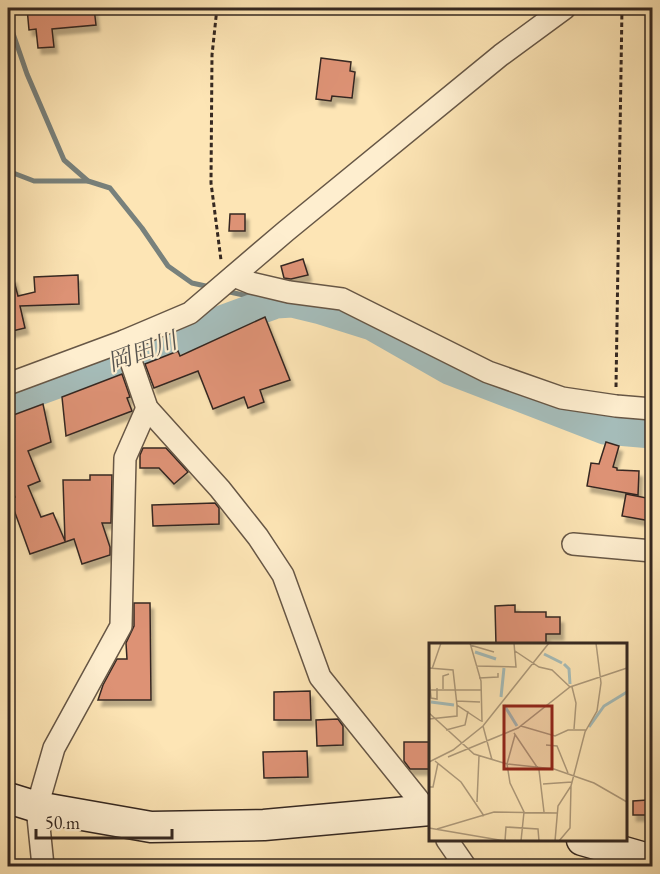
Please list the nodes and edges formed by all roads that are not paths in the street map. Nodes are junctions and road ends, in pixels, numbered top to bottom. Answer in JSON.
{"nodes":[{"id":1,"x":565,"y":8,"type":"edge"},
{"id":2,"x":221,"y":286,"type":"junction"},
{"id":3,"x":127,"y":350,"type":"junction"},
{"id":4,"x":8,"y":384,"type":"edge"},
{"id":5,"x":147,"y":408,"type":"junction"},
{"id":6,"x":652,"y":409,"type":"edge"},
{"id":7,"x":573,"y":544,"type":"dead end"},
{"id":8,"x":652,"y":551,"type":"edge"},
{"id":9,"x":8,"y":798,"type":"edge"},
{"id":10,"x":37,"y":807,"type":"junction"},
{"id":11,"x":429,"y":810,"type":"edge"},
{"id":12,"x":429,"y":811,"type":"edge"},
{"id":13,"x":448,"y":841,"type":"edge"},
{"id":14,"x":586,"y":841,"type":"edge"},
{"id":15,"x":652,"y":860,"type":"edge"},
{"id":16,"x":43,"y":867,"type":"edge"},
{"id":17,"x":465,"y":867,"type":"edge"}],
"edges":[{"from":1,"to":2,"type":"street"},
{"from":2,"to":3,"type":"street"},
{"from":2,"to":6,"type":"street"},
{"from":3,"to":4,"type":"street"},
{"from":3,"to":5,"type":"street"},
{"from":5,"to":10,"type":"street"},
{"from":5,"to":11,"type":"street"},
{"from":7,"to":8,"type":"street"},
{"from":9,"to":10,"type":"main road"},
{"from":10,"to":12,"type":"main road"},
{"from":10,"to":16,"type":"street"},
{"from":13,"to":17,"type":"street"},
{"from":14,"to":15,"type":"main road"}]}
